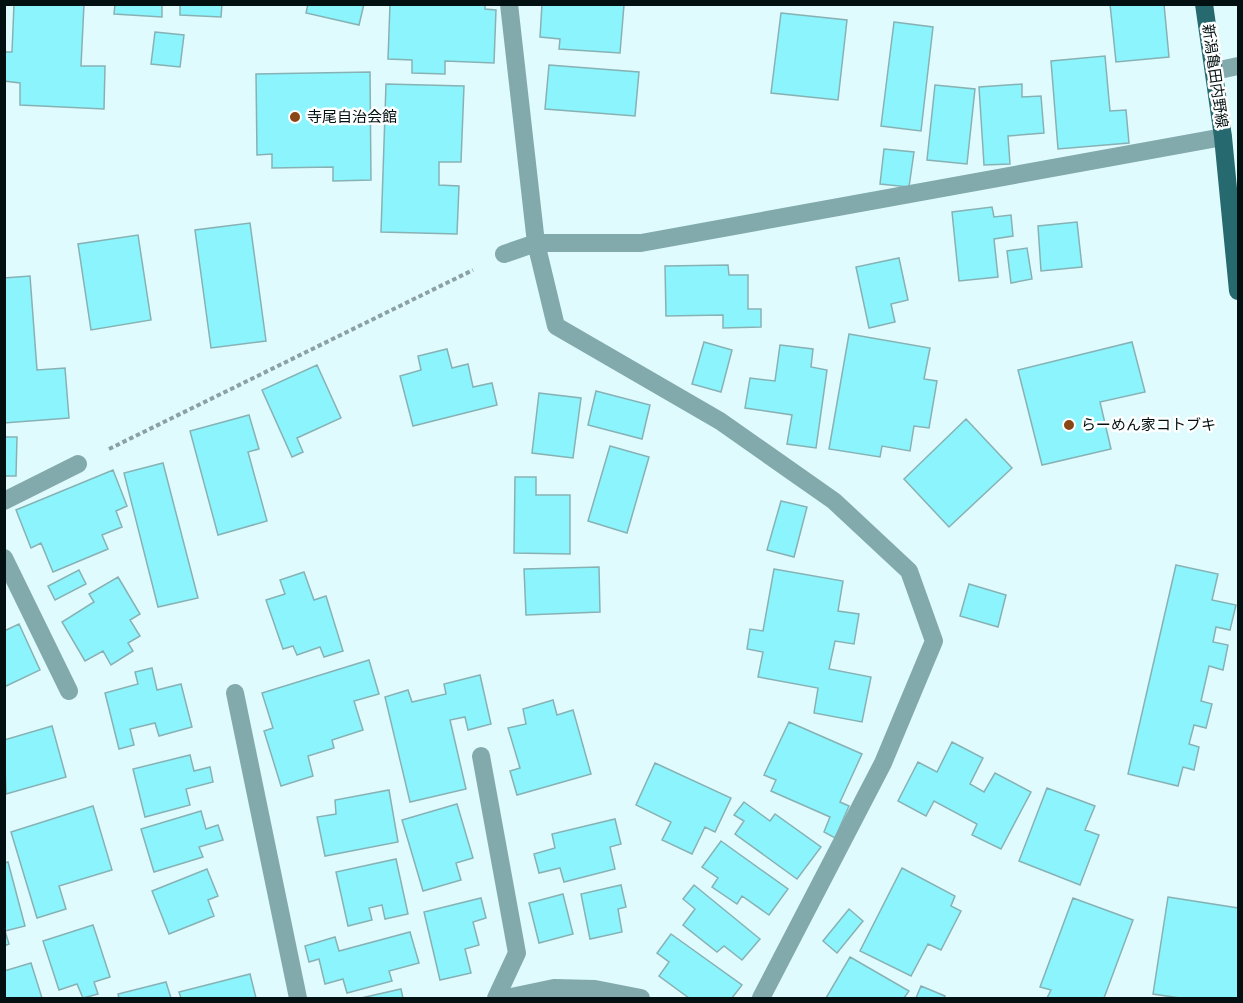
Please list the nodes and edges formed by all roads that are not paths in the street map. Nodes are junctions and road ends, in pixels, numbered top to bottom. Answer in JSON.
{"nodes":[{"id":1,"x":509,"y":4,"type":"edge"},
{"id":2,"x":1204,"y":4,"type":"edge"},
{"id":3,"x":1239,"y":66,"type":"edge"},
{"id":4,"x":1215,"y":72,"type":"junction"},
{"id":5,"x":1223,"y":137,"type":"junction"},
{"id":6,"x":536,"y":243,"type":"junction"},
{"id":7,"x":504,"y":254,"type":"road end"},
{"id":8,"x":1239,"y":291,"type":"edge"},
{"id":9,"x":78,"y":464,"type":"road end"},
{"id":10,"x":4,"y":501,"type":"edge"},
{"id":11,"x":4,"y":558,"type":"edge"},
{"id":12,"x":69,"y":691,"type":"dead end"},
{"id":13,"x":235,"y":693,"type":"dead end"},
{"id":14,"x":481,"y":756,"type":"dead end"},
{"id":15,"x":298,"y":999,"type":"edge"},
{"id":16,"x":496,"y":999,"type":"edge"},
{"id":17,"x":507,"y":999,"type":"edge"},
{"id":18,"x":641,"y":999,"type":"edge"},
{"id":19,"x":761,"y":999,"type":"edge"}],
"edges":[{"from":1,"to":6,"type":"street"},
{"from":2,"to":4,"type":"main road","name":"新潟亀田内野線"},
{"from":3,"to":4,"type":"street"},
{"from":4,"to":5,"type":"main road","name":"新潟亀田内野線"},
{"from":5,"to":6,"type":"street"},
{"from":5,"to":8,"type":"main road","name":"新潟亀田内野線"},
{"from":6,"to":7,"type":"street"},
{"from":6,"to":19,"type":"street"},
{"from":9,"to":10,"type":"street"},
{"from":11,"to":12,"type":"street"},
{"from":13,"to":15,"type":"street"},
{"from":14,"to":16,"type":"street"},
{"from":17,"to":18,"type":"street"}]}
